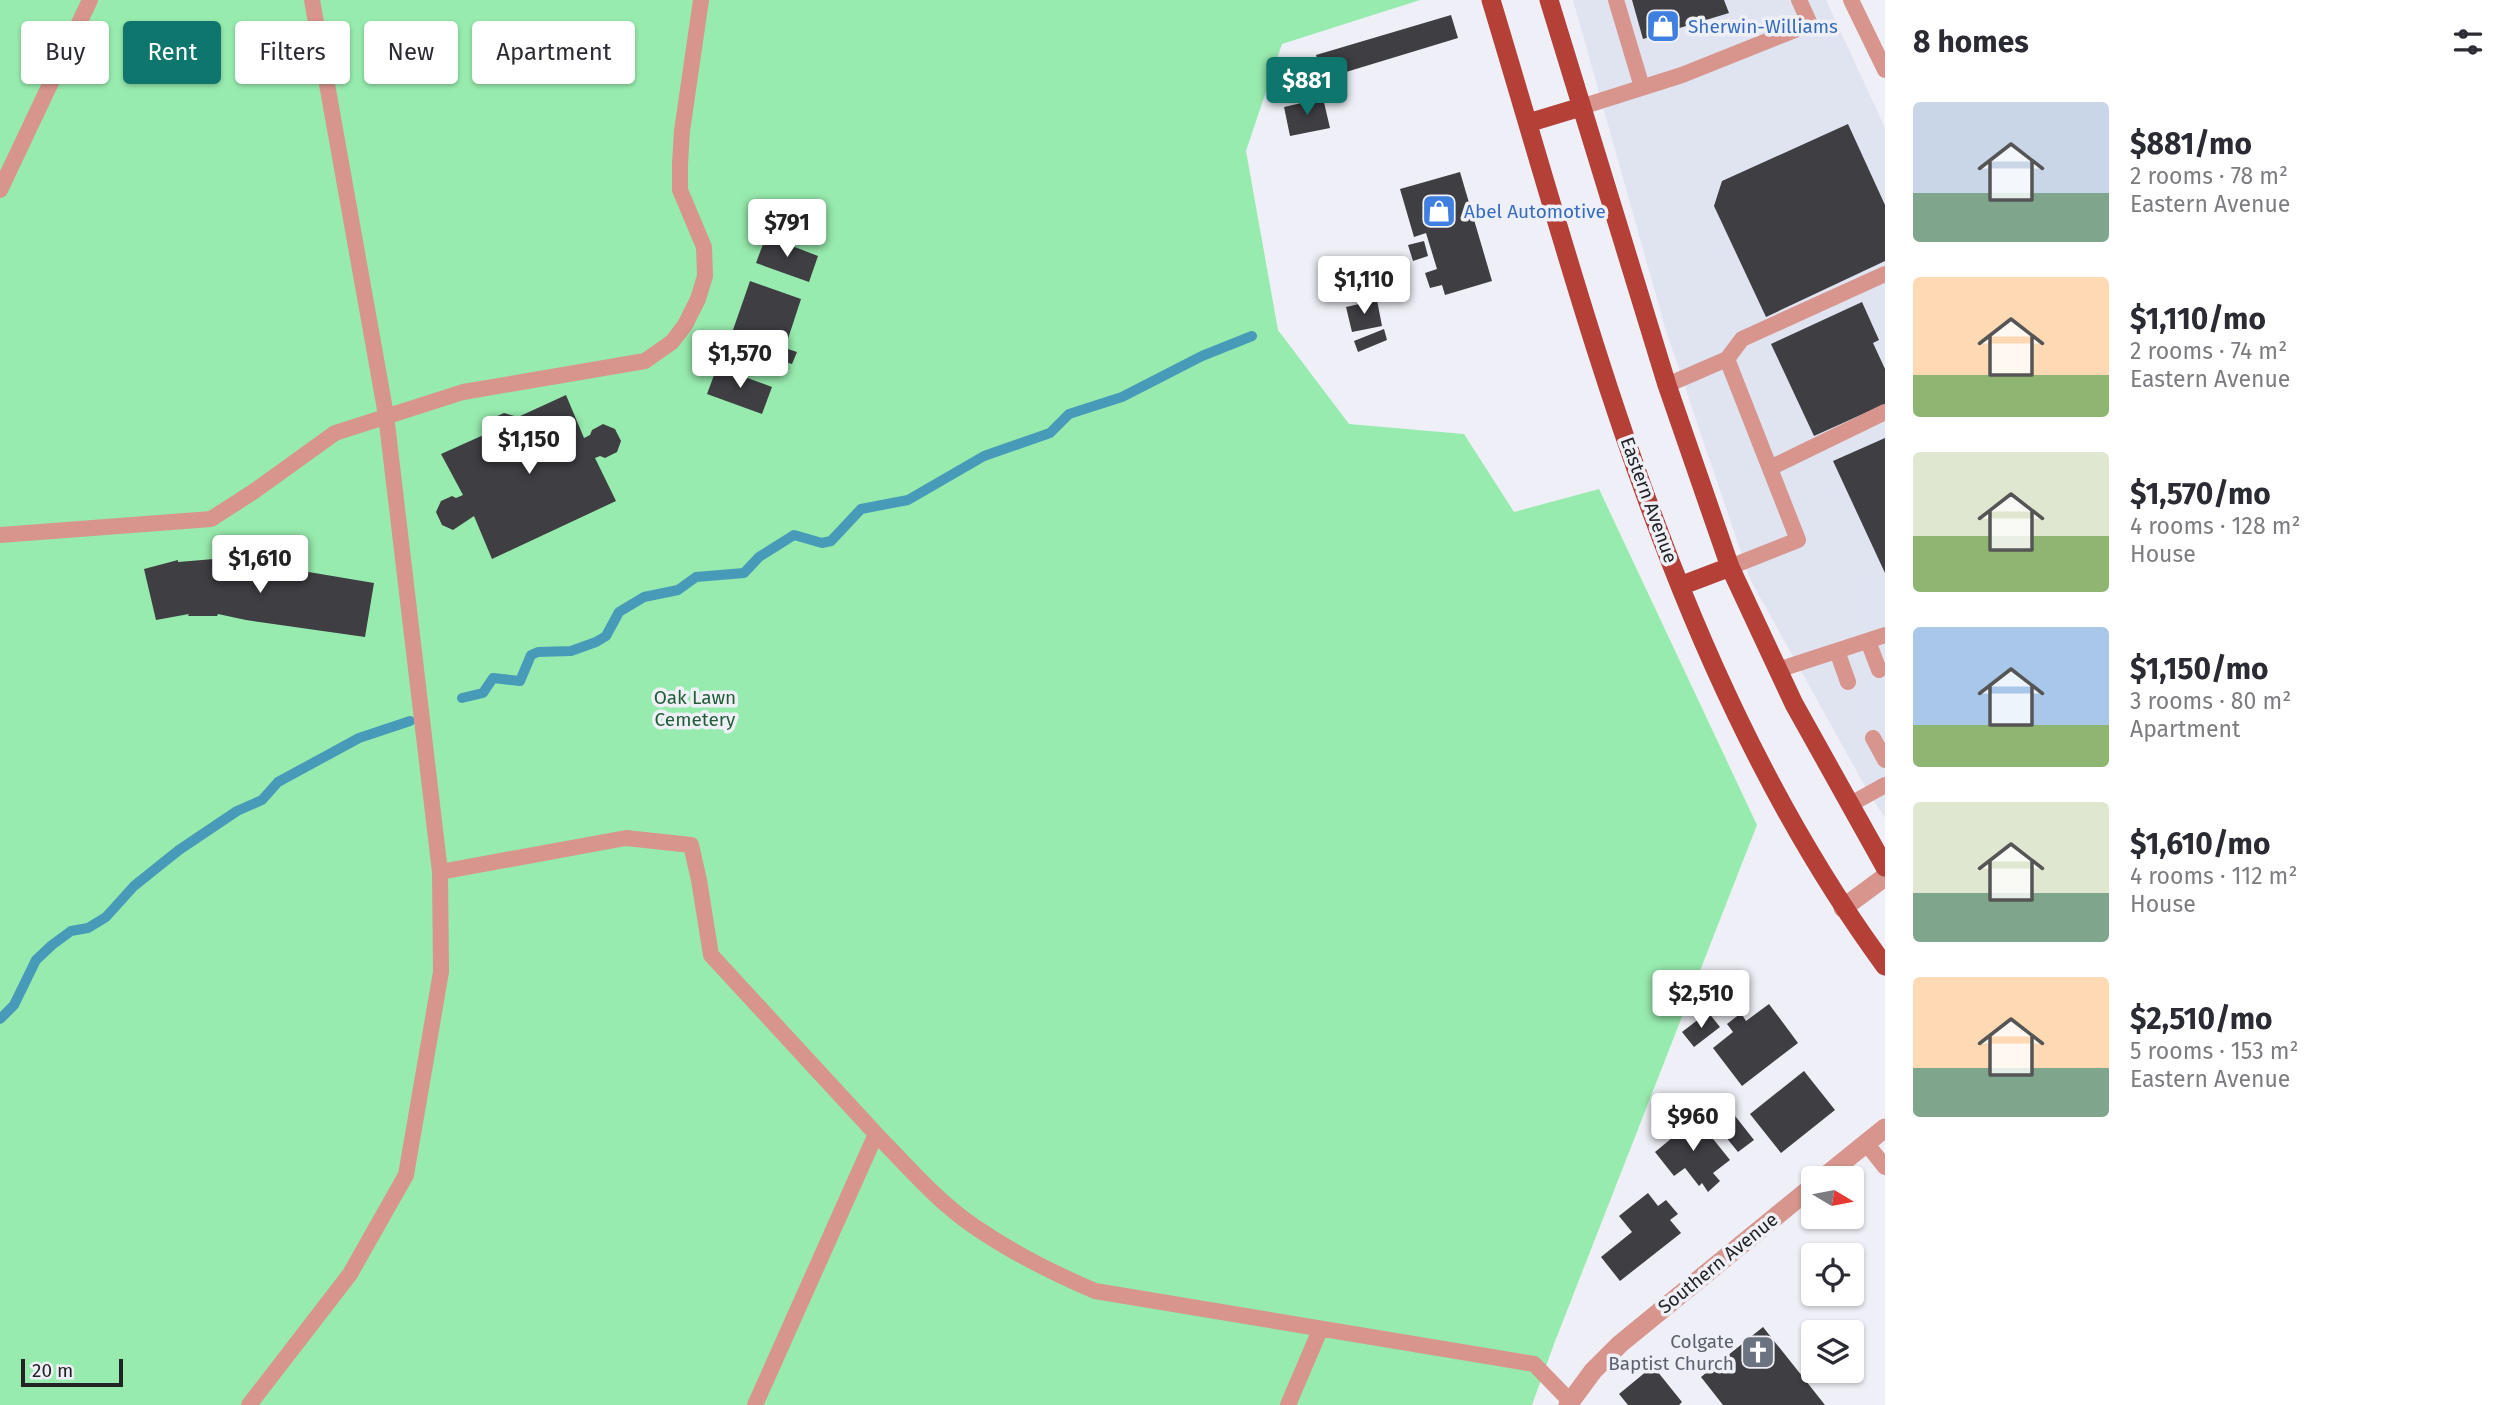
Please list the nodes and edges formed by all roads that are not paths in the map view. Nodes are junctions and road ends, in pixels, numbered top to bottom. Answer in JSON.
{"nodes":[{"id":1,"x":90,"y":0,"type":"edge"},
{"id":2,"x":312,"y":0,"type":"edge"},
{"id":3,"x":701,"y":0,"type":"edge"},
{"id":4,"x":1491,"y":0,"type":"edge"},
{"id":5,"x":1549,"y":0,"type":"edge"},
{"id":6,"x":1616,"y":0,"type":"edge"},
{"id":7,"x":1799,"y":0,"type":"edge"},
{"id":8,"x":1851,"y":0,"type":"edge"},
{"id":9,"x":1885,"y":70,"type":"edge"},
{"id":10,"x":1642,"y":87,"type":"junction"},
{"id":11,"x":1581,"y":107,"type":"junction"},
{"id":12,"x":1528,"y":123,"type":"junction"},
{"id":13,"x":0,"y":190,"type":"edge"},
{"id":14,"x":1885,"y":274,"type":"edge"},
{"id":15,"x":1727,"y":359,"type":"junction"},
{"id":16,"x":1667,"y":385,"type":"junction"},
{"id":17,"x":1885,"y":412,"type":"edge"},
{"id":18,"x":386,"y":415,"type":"junction"},
{"id":19,"x":1770,"y":468,"type":"junction"},
{"id":20,"x":0,"y":535,"type":"edge"},
{"id":21,"x":1730,"y":566,"type":"junction"},
{"id":22,"x":1680,"y":586,"type":"junction"},
{"id":23,"x":1885,"y":635,"type":"edge"},
{"id":24,"x":1868,"y":641,"type":"junction"},
{"id":25,"x":1837,"y":650,"type":"junction"},
{"id":26,"x":1778,"y":670,"type":"junction"},
{"id":27,"x":1879,"y":670,"type":"dead end"},
{"id":28,"x":1848,"y":682,"type":"dead end"},
{"id":29,"x":1873,"y":738,"type":"dead end"},
{"id":30,"x":1885,"y":760,"type":"edge"},
{"id":31,"x":1885,"y":785,"type":"edge"},
{"id":32,"x":1849,"y":805,"type":"junction"},
{"id":33,"x":1885,"y":866,"type":"edge"},
{"id":34,"x":440,"y":872,"type":"junction"},
{"id":35,"x":1885,"y":877,"type":"edge"},
{"id":36,"x":1843,"y":908,"type":"junction"},
{"id":37,"x":1885,"y":966,"type":"edge"},
{"id":38,"x":1885,"y":1128,"type":"edge"},
{"id":39,"x":876,"y":1134,"type":"junction"},
{"id":40,"x":1866,"y":1143,"type":"junction"},
{"id":41,"x":1838,"y":1166,"type":"edge"},
{"id":42,"x":1885,"y":1167,"type":"edge"},
{"id":43,"x":1801,"y":1196,"type":"edge"},
{"id":44,"x":1320,"y":1330,"type":"junction"},
{"id":45,"x":1569,"y":1403,"type":"edge"},
{"id":46,"x":248,"y":1405,"type":"edge"},
{"id":47,"x":755,"y":1405,"type":"edge"},
{"id":48,"x":1288,"y":1405,"type":"edge"}],
"edges":[{"from":1,"to":13,"type":"lane"},
{"from":2,"to":18,"type":"lane"},
{"from":3,"to":18,"type":"lane"},
{"from":4,"to":12,"type":"main road","name":"Eastern Avenue"},
{"from":5,"to":11,"type":"main road"},
{"from":6,"to":10,"type":"lane"},
{"from":7,"to":10,"type":"lane"},
{"from":8,"to":9,"type":"lane"},
{"from":10,"to":11,"type":"lane"},
{"from":11,"to":12,"type":"main road"},
{"from":11,"to":16,"type":"main road"},
{"from":12,"to":22,"type":"main road","name":"Eastern Avenue"},
{"from":14,"to":15,"type":"lane"},
{"from":15,"to":16,"type":"lane"},
{"from":15,"to":19,"type":"lane"},
{"from":16,"to":21,"type":"main road"},
{"from":17,"to":19,"type":"lane"},
{"from":18,"to":20,"type":"lane"},
{"from":18,"to":34,"type":"lane"},
{"from":19,"to":21,"type":"lane"},
{"from":21,"to":22,"type":"main road"},
{"from":21,"to":26,"type":"main road"},
{"from":22,"to":36,"type":"main road","name":"Eastern Avenue"},
{"from":23,"to":24,"type":"lane"},
{"from":24,"to":25,"type":"lane"},
{"from":24,"to":27,"type":"lane"},
{"from":25,"to":26,"type":"lane"},
{"from":25,"to":28,"type":"lane"},
{"from":26,"to":32,"type":"main road"},
{"from":29,"to":30,"type":"lane"},
{"from":31,"to":32,"type":"lane"},
{"from":32,"to":33,"type":"main road"},
{"from":34,"to":39,"type":"lane"},
{"from":34,"to":46,"type":"lane"},
{"from":35,"to":36,"type":"street"},
{"from":36,"to":37,"type":"main road","name":"Eastern Avenue"},
{"from":38,"to":40,"type":"street"},
{"from":39,"to":44,"type":"lane"},
{"from":39,"to":47,"type":"lane"},
{"from":40,"to":41,"type":"street"},
{"from":40,"to":42,"type":"lane"},
{"from":43,"to":45,"type":"street","name":"Southern Avenue"},
{"from":44,"to":45,"type":"lane"},
{"from":44,"to":48,"type":"lane"}]}
